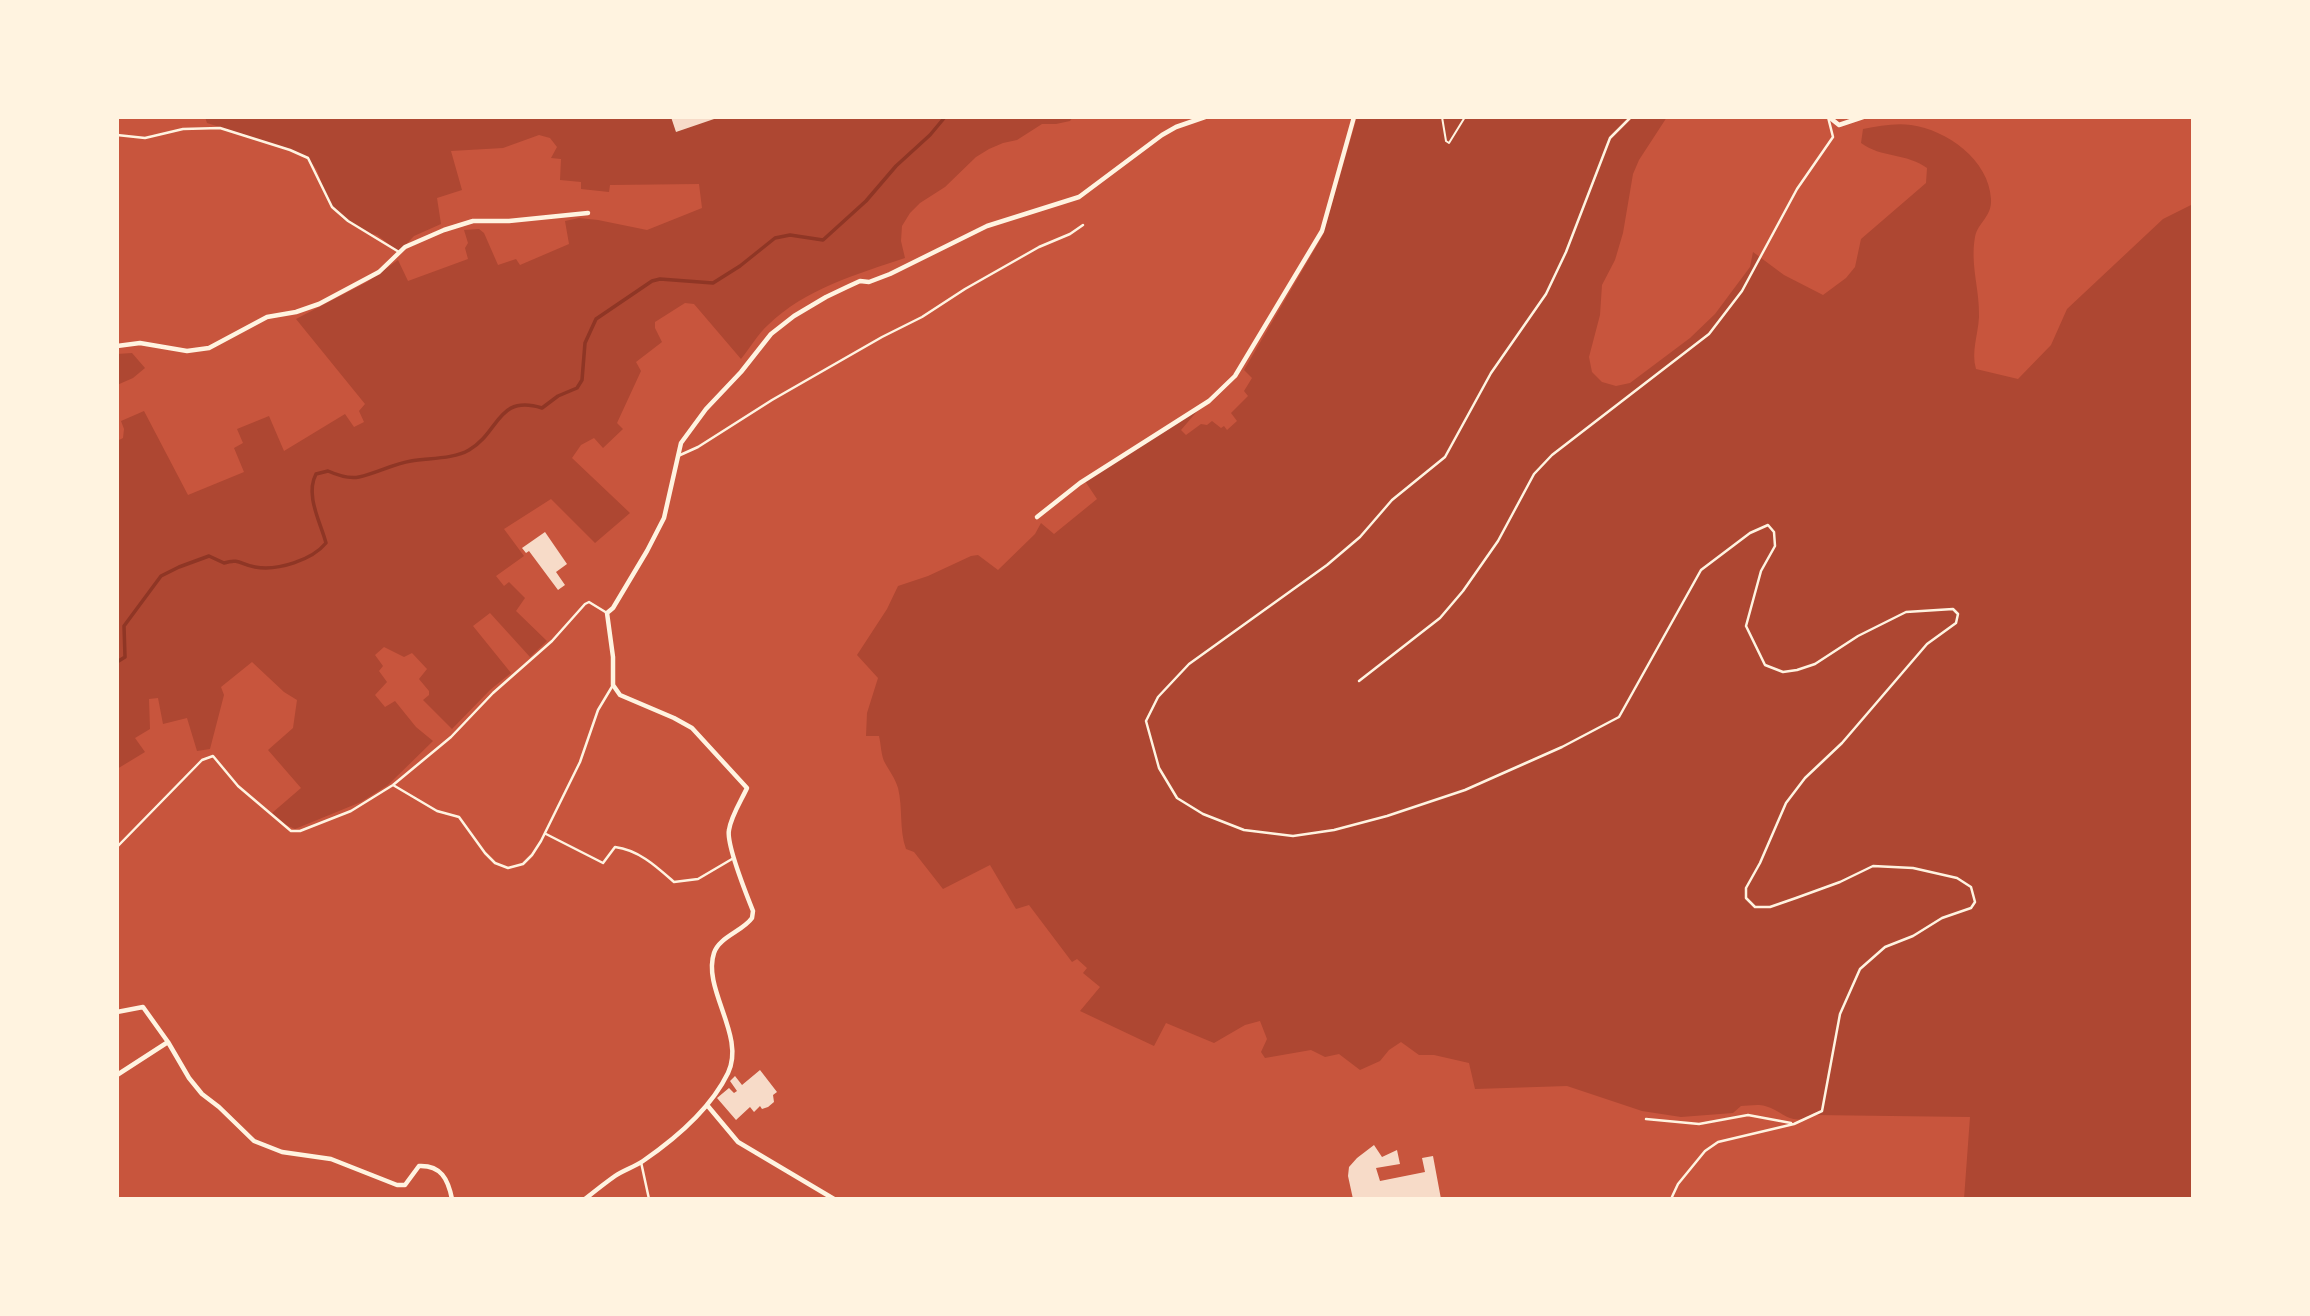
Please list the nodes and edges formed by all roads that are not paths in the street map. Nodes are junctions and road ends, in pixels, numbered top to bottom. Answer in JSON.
{"nodes":[{"id":1,"x":1205,"y":117,"type":"edge"},
{"id":2,"x":1354,"y":117,"type":"edge"},
{"id":3,"x":1631,"y":117,"type":"edge"},
{"id":4,"x":1828,"y":117,"type":"edge"},
{"id":5,"x":1863,"y":117,"type":"edge"},
{"id":6,"x":117,"y":135,"type":"edge"},
{"id":7,"x":588,"y":213,"type":"dead end"},
{"id":8,"x":1083,"y":225,"type":"dead end"},
{"id":9,"x":399,"y":252,"type":"junction"},
{"id":10,"x":117,"y":346,"type":"edge"},
{"id":11,"x":678,"y":456,"type":"junction"},
{"id":12,"x":1037,"y":517,"type":"dead end"},
{"id":13,"x":607,"y":613,"type":"junction"},
{"id":14,"x":1359,"y":681,"type":"dead end"},
{"id":15,"x":612,"y":685,"type":"junction"},
{"id":16,"x":393,"y":785,"type":"junction"},
{"id":17,"x":545,"y":833,"type":"junction"},
{"id":18,"x":117,"y":846,"type":"edge"},
{"id":19,"x":735,"y":857,"type":"junction"},
{"id":20,"x":117,"y":1012,"type":"edge"},
{"id":21,"x":168,"y":1042,"type":"junction"},
{"id":22,"x":117,"y":1075,"type":"edge"},
{"id":23,"x":707,"y":1105,"type":"junction"},
{"id":24,"x":1646,"y":1119,"type":"dead end"},
{"id":25,"x":1794,"y":1124,"type":"junction"},
{"id":26,"x":641,"y":1162,"type":"junction"},
{"id":27,"x":452,"y":1199,"type":"edge"},
{"id":28,"x":585,"y":1199,"type":"edge"},
{"id":29,"x":649,"y":1199,"type":"edge"},
{"id":30,"x":834,"y":1199,"type":"edge"},
{"id":31,"x":1671,"y":1199,"type":"edge"}],
"edges":[{"from":1,"to":11,"type":"street"},
{"from":2,"to":12,"type":"street"},
{"from":3,"to":25,"type":"lane"},
{"from":4,"to":5,"type":"street"},
{"from":4,"to":14,"type":"lane"},
{"from":6,"to":9,"type":"lane"},
{"from":7,"to":9,"type":"street"},
{"from":8,"to":11,"type":"lane"},
{"from":9,"to":10,"type":"street"},
{"from":11,"to":13,"type":"street"},
{"from":13,"to":15,"type":"street"},
{"from":13,"to":16,"type":"lane"},
{"from":15,"to":17,"type":"lane"},
{"from":15,"to":19,"type":"street"},
{"from":16,"to":17,"type":"lane"},
{"from":16,"to":18,"type":"lane"},
{"from":17,"to":19,"type":"lane"},
{"from":19,"to":23,"type":"street"},
{"from":20,"to":21,"type":"street"},
{"from":21,"to":22,"type":"street"},
{"from":21,"to":27,"type":"street"},
{"from":23,"to":26,"type":"street"},
{"from":23,"to":30,"type":"street"},
{"from":24,"to":25,"type":"lane"},
{"from":25,"to":31,"type":"lane"},
{"from":26,"to":28,"type":"street"},
{"from":26,"to":29,"type":"lane"}]}
